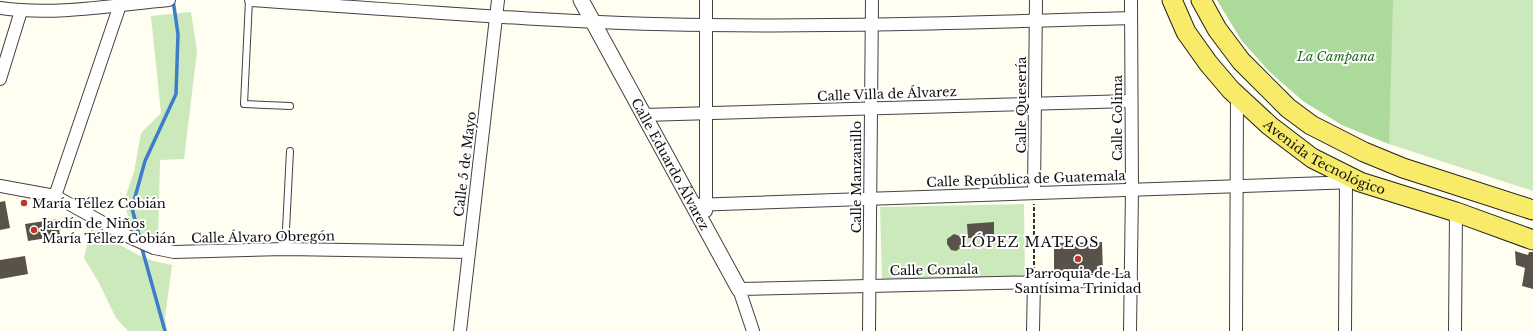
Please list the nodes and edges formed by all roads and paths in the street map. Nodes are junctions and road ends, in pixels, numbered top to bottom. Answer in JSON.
{"nodes":[{"id":1,"x":169,"y":0,"type":"edge"},
{"id":2,"x":250,"y":0,"type":"edge"},
{"id":3,"x":498,"y":0,"type":"edge"},
{"id":4,"x":581,"y":0,"type":"edge"},
{"id":5,"x":706,"y":0,"type":"edge"},
{"id":6,"x":872,"y":0,"type":"edge"},
{"id":7,"x":1036,"y":0,"type":"edge"},
{"id":8,"x":1130,"y":0,"type":"edge"},
{"id":9,"x":1172,"y":0,"type":"edge"},
{"id":10,"x":1201,"y":0,"type":"edge"},
{"id":11,"x":120,"y":5,"type":"junction"},
{"id":12,"x":414,"y":5,"type":"edge"},
{"id":13,"x":0,"y":8,"type":"edge"},
{"id":14,"x":21,"y":11,"type":"junction"},
{"id":15,"x":496,"y":16,"type":"junction"},
{"id":16,"x":1131,"y":18,"type":"junction"},
{"id":17,"x":1036,"y":21,"type":"junction"},
{"id":18,"x":593,"y":22,"type":"junction"},
{"id":19,"x":706,"y":25,"type":"junction"},
{"id":20,"x":872,"y":25,"type":"junction"},
{"id":21,"x":0,"y":79,"type":"edge"},
{"id":22,"x":1237,"y":97,"type":"junction"},
{"id":23,"x":1131,"y":101,"type":"junction"},
{"id":24,"x":1035,"y":104,"type":"junction"},
{"id":25,"x":290,"y":106,"type":"dead end"},
{"id":26,"x":871,"y":109,"type":"junction"},
{"id":27,"x":706,"y":113,"type":"junction"},
{"id":28,"x":644,"y":115,"type":"junction"},
{"id":29,"x":290,"y":151,"type":"dead end"},
{"id":30,"x":1353,"y":182,"type":"junction"},
{"id":31,"x":0,"y":186,"type":"edge"},
{"id":32,"x":1237,"y":186,"type":"junction"},
{"id":33,"x":1132,"y":190,"type":"junction"},
{"id":34,"x":1034,"y":193,"type":"junction"},
{"id":35,"x":55,"y":196,"type":"junction"},
{"id":36,"x":870,"y":198,"type":"junction"},
{"id":37,"x":700,"y":204,"type":"junction"},
{"id":38,"x":1533,"y":210,"type":"edge"},
{"id":39,"x":1456,"y":212,"type":"junction"},
{"id":40,"x":1533,"y":240,"type":"edge"},
{"id":41,"x":285,"y":249,"type":"junction"},
{"id":42,"x":469,"y":252,"type":"junction"},
{"id":43,"x":1130,"y":280,"type":"junction"},
{"id":44,"x":1034,"y":282,"type":"junction"},
{"id":45,"x":870,"y":286,"type":"junction"},
{"id":46,"x":739,"y":289,"type":"junction"},
{"id":47,"x":460,"y":331,"type":"edge"},
{"id":48,"x":753,"y":331,"type":"edge"},
{"id":49,"x":869,"y":331,"type":"edge"},
{"id":50,"x":1034,"y":331,"type":"edge"},
{"id":51,"x":1130,"y":331,"type":"edge"},
{"id":52,"x":1236,"y":331,"type":"edge"},
{"id":53,"x":1345,"y":331,"type":"edge"},
{"id":54,"x":1455,"y":331,"type":"edge"}],
"edges":[{"from":1,"to":11,"type":"street"},
{"from":2,"to":12,"type":"street"},
{"from":2,"to":25,"type":"lane"},
{"from":3,"to":15,"type":"street","name":"Calle 5 de Mayo"},
{"from":4,"to":18,"type":"street","name":"Calle Eduardo Álvarez"},
{"from":5,"to":19,"type":"street"},
{"from":6,"to":20,"type":"street","name":"Calle Manzanillo"},
{"from":7,"to":17,"type":"street","name":"Calle Quesería"},
{"from":8,"to":16,"type":"street","name":"Calle Colima"},
{"from":9,"to":22,"type":"main road","name":"Avenida Tecnológico"},
{"from":10,"to":38,"type":"main road","name":"Avenida Tecnológico"},
{"from":11,"to":14,"type":"street"},
{"from":11,"to":35,"type":"street"},
{"from":12,"to":15,"type":"street"},
{"from":13,"to":14,"type":"street"},
{"from":14,"to":21,"type":"street"},
{"from":15,"to":18,"type":"street"},
{"from":15,"to":42,"type":"street","name":"Calle 5 de Mayo"},
{"from":16,"to":17,"type":"street"},
{"from":16,"to":23,"type":"street","name":"Calle Colima"},
{"from":17,"to":20,"type":"street"},
{"from":17,"to":24,"type":"street","name":"Calle Quesería"},
{"from":18,"to":19,"type":"street"},
{"from":18,"to":28,"type":"street","name":"Calle Eduardo Álvarez"},
{"from":19,"to":20,"type":"street"},
{"from":19,"to":27,"type":"street"},
{"from":20,"to":26,"type":"street","name":"Calle Manzanillo"},
{"from":22,"to":30,"type":"main road","name":"Avenida Tecnológico"},
{"from":22,"to":32,"type":"street"},
{"from":23,"to":24,"type":"street","name":"Calle Villa de Álvarez"},
{"from":23,"to":33,"type":"street","name":"Calle Colima"},
{"from":24,"to":26,"type":"street","name":"Calle Villa de Álvarez"},
{"from":24,"to":34,"type":"street","name":"Calle Quesería"},
{"from":26,"to":27,"type":"street","name":"Calle Villa de Álvarez"},
{"from":26,"to":36,"type":"street","name":"Calle Manzanillo"},
{"from":27,"to":28,"type":"street","name":"Calle Villa de Álvarez"},
{"from":27,"to":37,"type":"street"},
{"from":28,"to":37,"type":"street","name":"Calle Eduardo Álvarez"},
{"from":29,"to":41,"type":"lane"},
{"from":30,"to":32,"type":"street","name":"Calle República de Guatemala"},
{"from":30,"to":39,"type":"main road","name":"Avenida Tecnológico"},
{"from":30,"to":53,"type":"street"},
{"from":31,"to":35,"type":"street","name":"Calle Álvaro Obregón"},
{"from":32,"to":33,"type":"street","name":"Calle República de Guatemala"},
{"from":32,"to":52,"type":"street"},
{"from":33,"to":34,"type":"street","name":"Calle República de Guatemala"},
{"from":33,"to":43,"type":"street","name":"Calle Colima"},
{"from":34,"to":36,"type":"street","name":"Calle República de Guatemala"},
{"from":34,"to":44,"type":"path"},
{"from":35,"to":41,"type":"street","name":"Calle Álvaro Obregón"},
{"from":36,"to":37,"type":"street","name":"Calle República de Guatemala"},
{"from":36,"to":45,"type":"street","name":"Calle Manzanillo"},
{"from":37,"to":46,"type":"street","name":"Calle Eduardo Álvarez"},
{"from":39,"to":40,"type":"main road","name":"Avenida Tecnológico"},
{"from":39,"to":54,"type":"street"},
{"from":41,"to":42,"type":"street","name":"Calle Álvaro Obregón"},
{"from":42,"to":47,"type":"street","name":"Calle 5 de Mayo"},
{"from":43,"to":44,"type":"street","name":"Calle Comala"},
{"from":43,"to":51,"type":"street","name":"Calle Colima"},
{"from":44,"to":45,"type":"street","name":"Calle Comala"},
{"from":44,"to":50,"type":"street"},
{"from":45,"to":46,"type":"street","name":"Calle Comala"},
{"from":45,"to":49,"type":"street","name":"Calle Manzanillo"},
{"from":46,"to":48,"type":"street","name":"Calle Eduardo Álvarez"}]}
